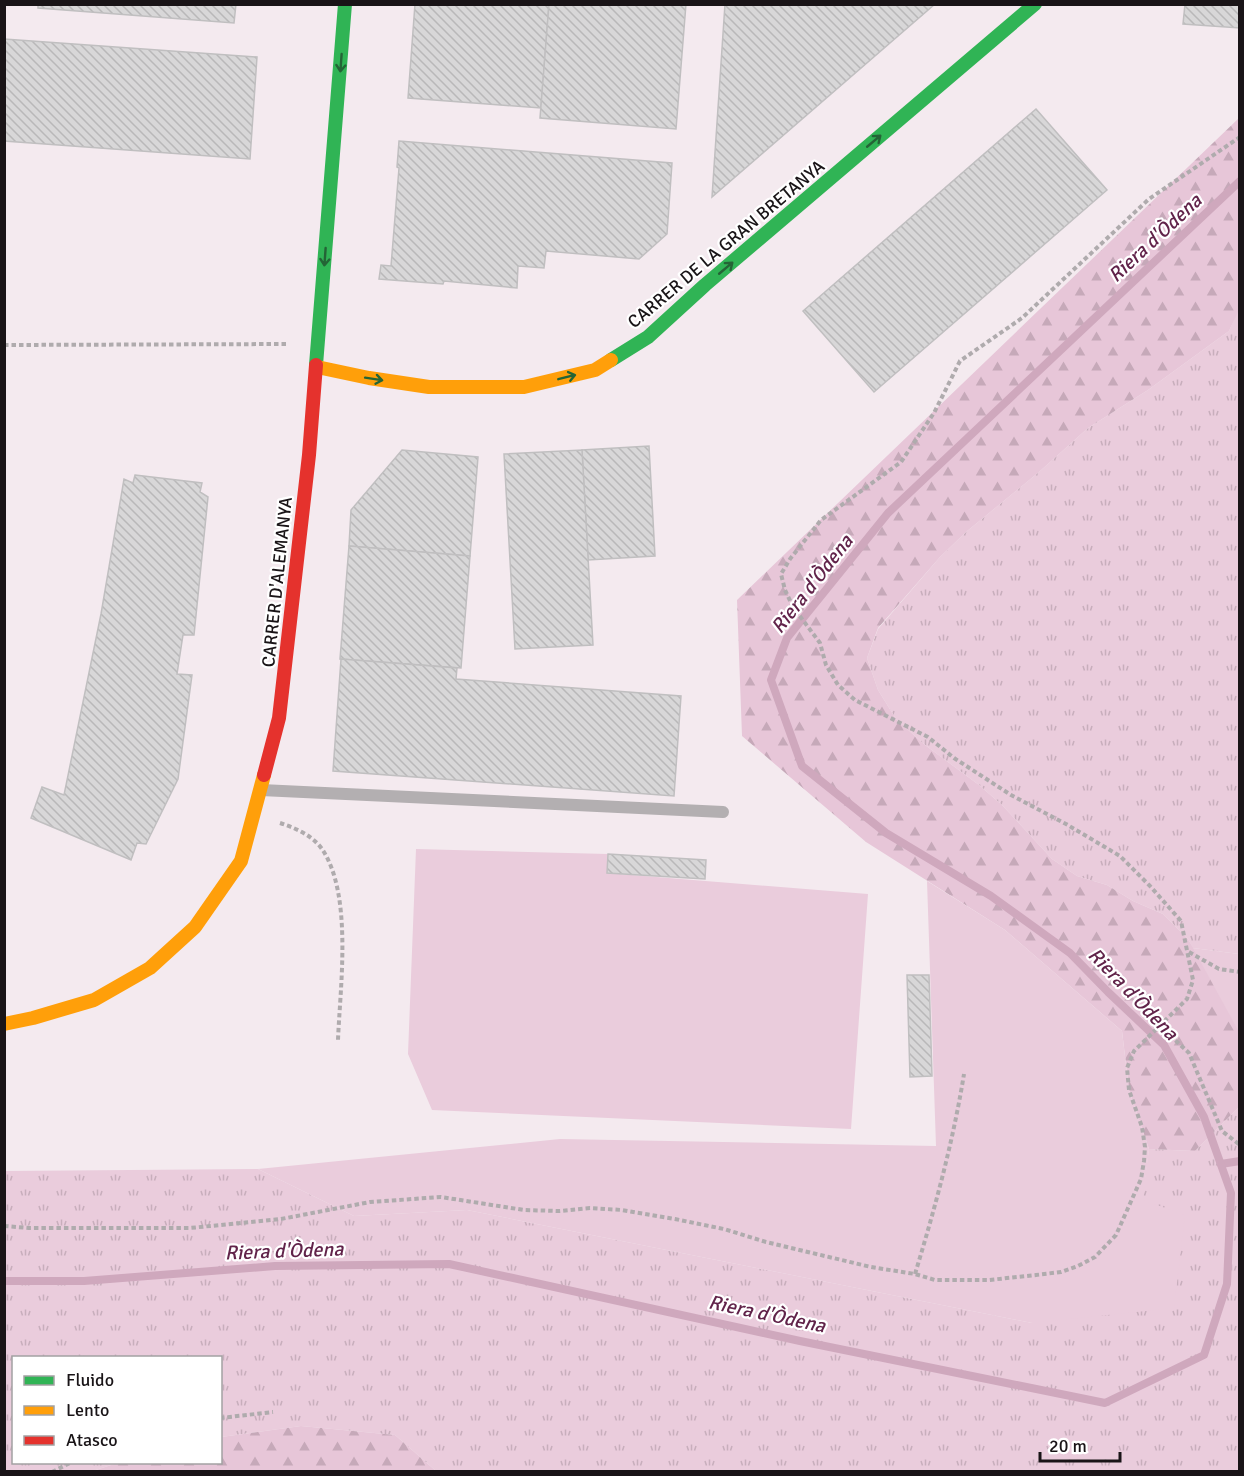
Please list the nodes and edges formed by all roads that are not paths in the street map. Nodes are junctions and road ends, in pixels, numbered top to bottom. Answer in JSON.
{"nodes":[{"id":1,"x":345,"y":4,"type":"edge"},
{"id":2,"x":1035,"y":4,"type":"edge"},
{"id":3,"x":317,"y":367,"type":"junction"},
{"id":4,"x":260,"y":790,"type":"junction"},
{"id":5,"x":723,"y":812,"type":"dead end"},
{"id":6,"x":4,"y":1024,"type":"edge"}],
"edges":[{"from":1,"to":3,"type":"street","name":"CARRER D'ALEMANYA","one_way":true},
{"from":3,"to":2,"type":"street","name":"CARRER DE LA GRAN BRETANYA","one_way":true},
{"from":3,"to":4,"type":"street","name":"CARRER D'ALEMANYA"},
{"from":4,"to":5,"type":"lane"},
{"from":4,"to":6,"type":"street","name":"CARRER D'ALEMANYA"}]}
